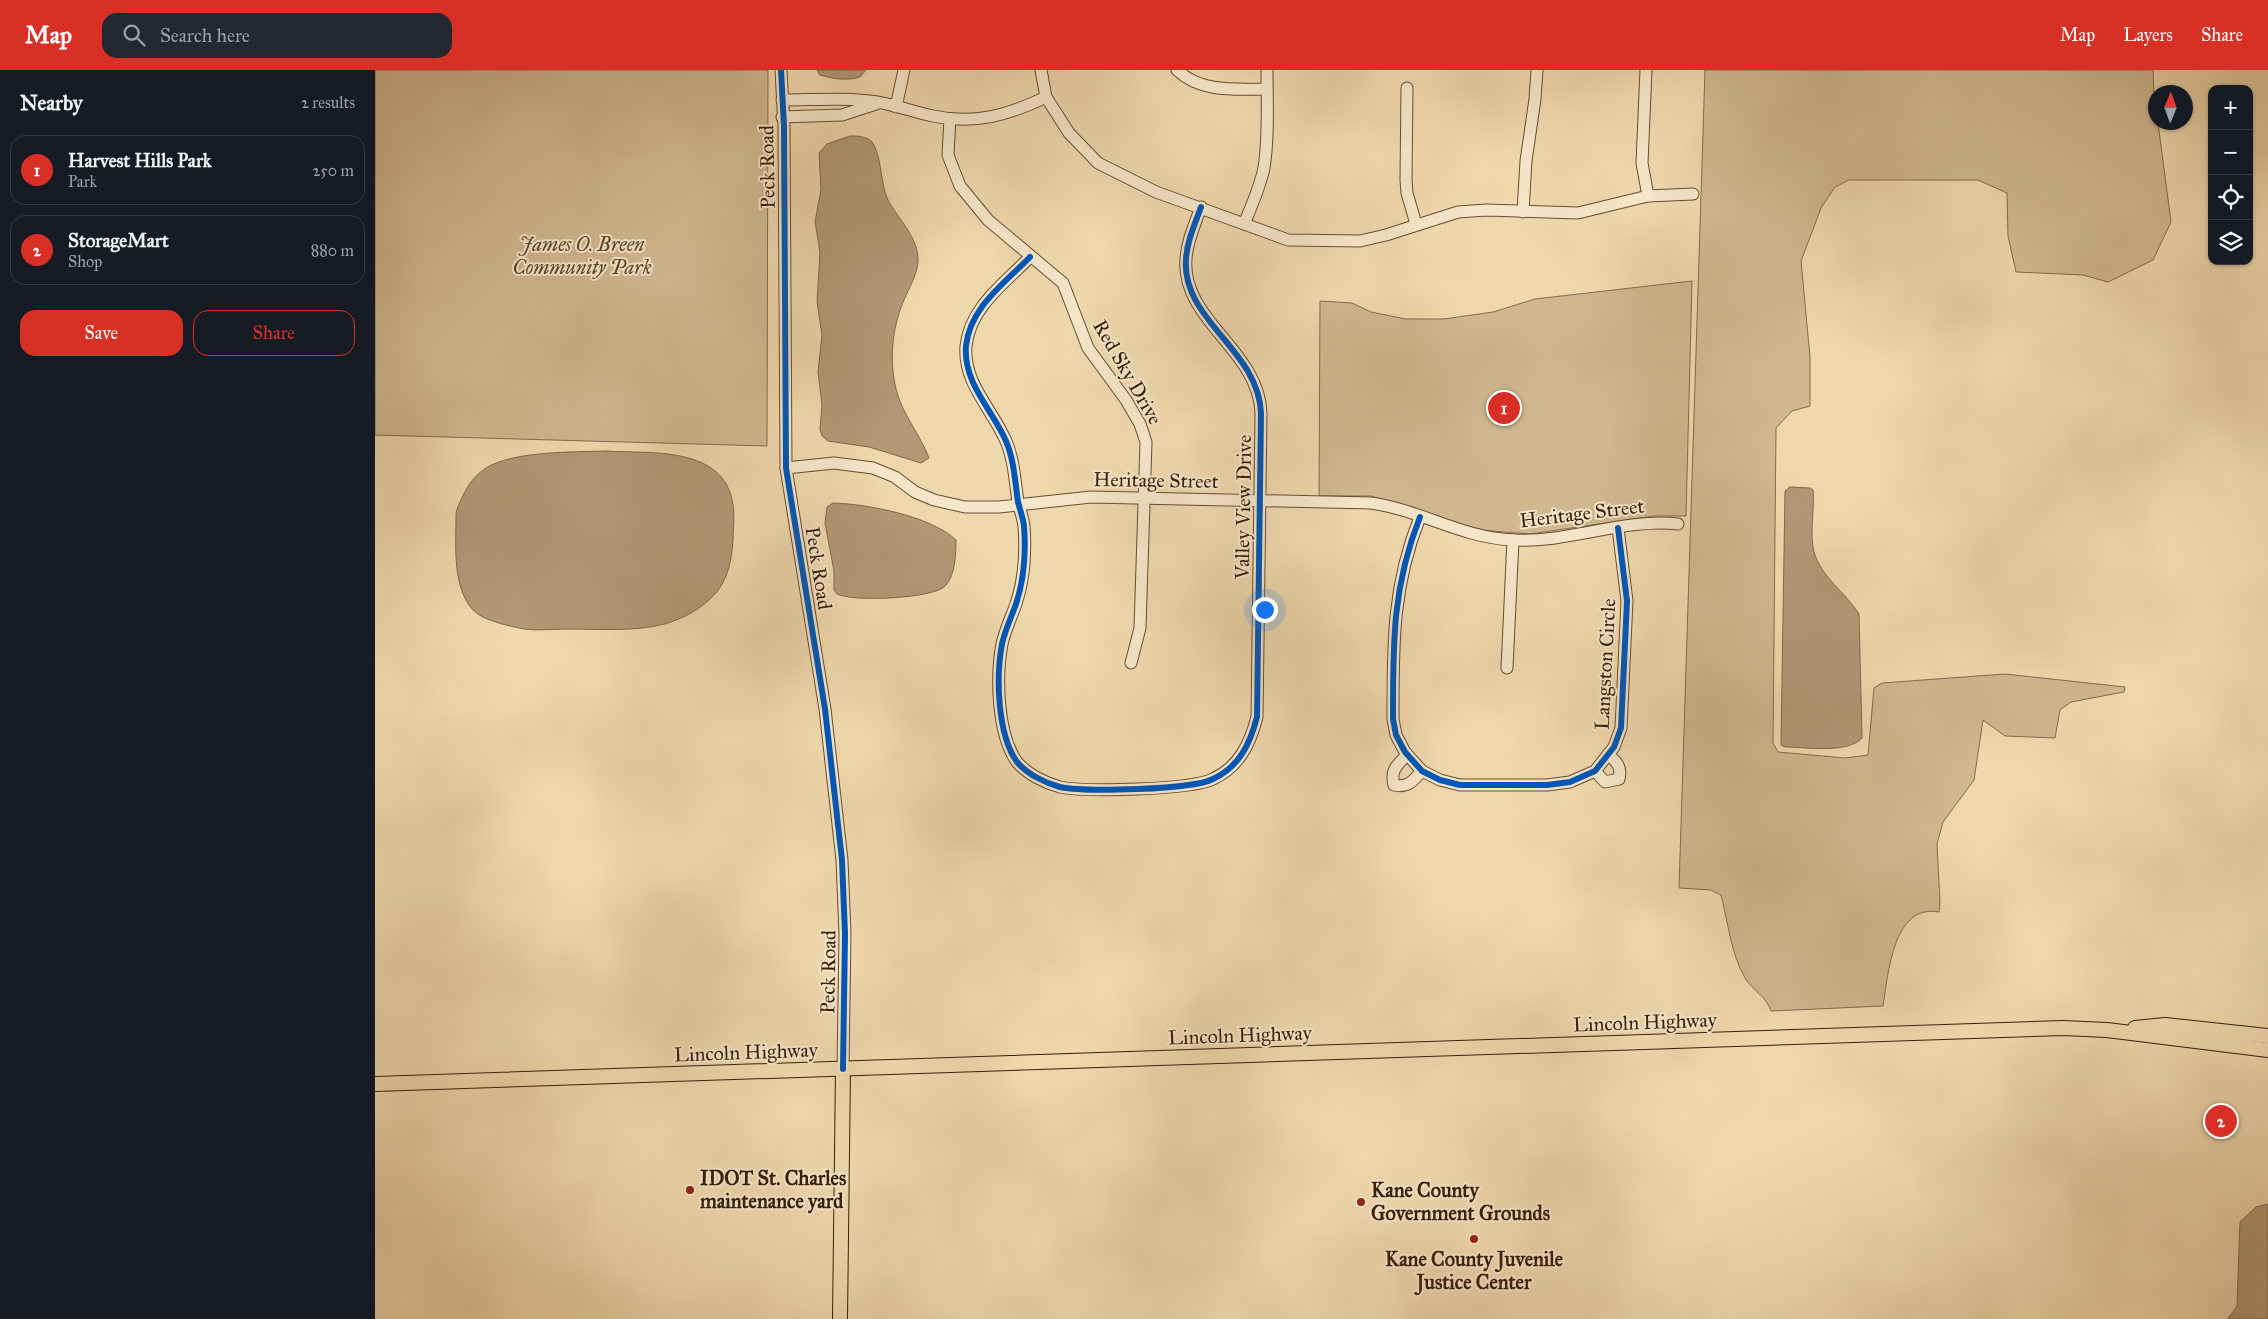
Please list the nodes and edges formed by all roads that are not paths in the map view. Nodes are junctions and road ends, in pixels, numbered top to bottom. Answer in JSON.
{"nodes":[{"id":1,"x":781,"y":70,"type":"edge"},
{"id":2,"x":904,"y":70,"type":"edge"},
{"id":3,"x":1041,"y":70,"type":"edge"},
{"id":4,"x":1177,"y":70,"type":"edge"},
{"id":5,"x":1267,"y":70,"type":"edge"},
{"id":6,"x":1537,"y":70,"type":"edge"},
{"id":7,"x":1646,"y":70,"type":"edge"},
{"id":8,"x":1407,"y":88,"type":"dead end"},
{"id":9,"x":1267,"y":89,"type":"junction"},
{"id":10,"x":1046,"y":97,"type":"junction"},
{"id":11,"x":782,"y":100,"type":"junction"},
{"id":12,"x":881,"y":102,"type":"junction"},
{"id":13,"x":896,"y":107,"type":"junction"},
{"id":14,"x":782,"y":117,"type":"junction"},
{"id":15,"x":950,"y":119,"type":"junction"},
{"id":16,"x":1693,"y":194,"type":"dead end"},
{"id":17,"x":1648,"y":196,"type":"junction"},
{"id":18,"x":1201,"y":207,"type":"junction"},
{"id":19,"x":1523,"y":212,"type":"junction"},
{"id":20,"x":1245,"y":224,"type":"junction"},
{"id":21,"x":1416,"y":224,"type":"junction"},
{"id":22,"x":1030,"y":257,"type":"junction"},
{"id":23,"x":786,"y":468,"type":"junction"},
{"id":24,"x":1144,"y":498,"type":"junction"},
{"id":25,"x":1259,"y":500,"type":"junction"},
{"id":26,"x":1019,"y":504,"type":"junction"},
{"id":27,"x":1420,"y":517,"type":"junction"},
{"id":28,"x":1678,"y":524,"type":"dead end"},
{"id":29,"x":1618,"y":528,"type":"junction"},
{"id":30,"x":1513,"y":540,"type":"junction"},
{"id":31,"x":1131,"y":663,"type":"dead end"},
{"id":32,"x":1507,"y":668,"type":"dead end"},
{"id":33,"x":1608,"y":754,"type":"junction"},
{"id":34,"x":1407,"y":755,"type":"junction"},
{"id":35,"x":1422,"y":771,"type":"junction"},
{"id":36,"x":1595,"y":771,"type":"junction"},
{"id":37,"x":2107,"y":1030,"type":"junction"},
{"id":38,"x":2268,"y":1036,"type":"edge"},
{"id":39,"x":2268,"y":1050,"type":"edge"},
{"id":40,"x":843,"y":1069,"type":"junction"},
{"id":41,"x":375,"y":1084,"type":"edge"},
{"id":42,"x":840,"y":1319,"type":"edge"}],
"edges":[{"from":1,"to":11,"type":"street","name":"Peck Road"},
{"from":2,"to":13,"type":"street"},
{"from":3,"to":10,"type":"street"},
{"from":4,"to":9,"type":"street"},
{"from":5,"to":9,"type":"street"},
{"from":6,"to":19,"type":"street"},
{"from":7,"to":17,"type":"street"},
{"from":8,"to":21,"type":"street"},
{"from":9,"to":20,"type":"street"},
{"from":10,"to":15,"type":"street"},
{"from":10,"to":18,"type":"street"},
{"from":11,"to":12,"type":"street"},
{"from":11,"to":14,"type":"street","name":"Peck Road"},
{"from":12,"to":13,"type":"street"},
{"from":12,"to":14,"type":"street"},
{"from":13,"to":15,"type":"street"},
{"from":14,"to":23,"type":"street","name":"Peck Road"},
{"from":15,"to":22,"type":"street","name":"Red Sky Drive"},
{"from":16,"to":17,"type":"street"},
{"from":17,"to":19,"type":"street"},
{"from":18,"to":20,"type":"street"},
{"from":18,"to":25,"type":"street","name":"Valley View Drive"},
{"from":19,"to":21,"type":"street"},
{"from":20,"to":21,"type":"street"},
{"from":22,"to":24,"type":"street","name":"Red Sky Drive"},
{"from":22,"to":26,"type":"street","name":"Valley View Drive"},
{"from":23,"to":26,"type":"street","name":"Heritage Street"},
{"from":23,"to":40,"type":"street","name":"Peck Road"},
{"from":24,"to":25,"type":"street","name":"Heritage Street"},
{"from":24,"to":26,"type":"street","name":"Heritage Street"},
{"from":24,"to":31,"type":"street","name":"Red Sky Drive"},
{"from":25,"to":26,"type":"street","name":"Valley View Drive"},
{"from":25,"to":27,"type":"street","name":"Heritage Street"},
{"from":27,"to":30,"type":"street","name":"Heritage Street"},
{"from":27,"to":34,"type":"street","name":"Langston Circle"},
{"from":28,"to":29,"type":"street","name":"Heritage Street"},
{"from":29,"to":30,"type":"street","name":"Heritage Street"},
{"from":29,"to":33,"type":"street","name":"Langston Circle"},
{"from":30,"to":32,"type":"street"},
{"from":33,"to":36,"type":"street","name":"Langston Circle"},
{"from":33,"to":36,"type":"street"},
{"from":34,"to":35,"type":"street","name":"Langston Circle"},
{"from":34,"to":35,"type":"street"},
{"from":35,"to":36,"type":"street","name":"Langston Circle"},
{"from":37,"to":38,"type":"main road","name":"Lincoln Highway"},
{"from":37,"to":39,"type":"main road","name":"Lincoln Highway"},
{"from":37,"to":40,"type":"main road","name":"Lincoln Highway"},
{"from":40,"to":41,"type":"main road","name":"Lincoln Highway"},
{"from":40,"to":42,"type":"main road","name":"Peck Road"}]}
